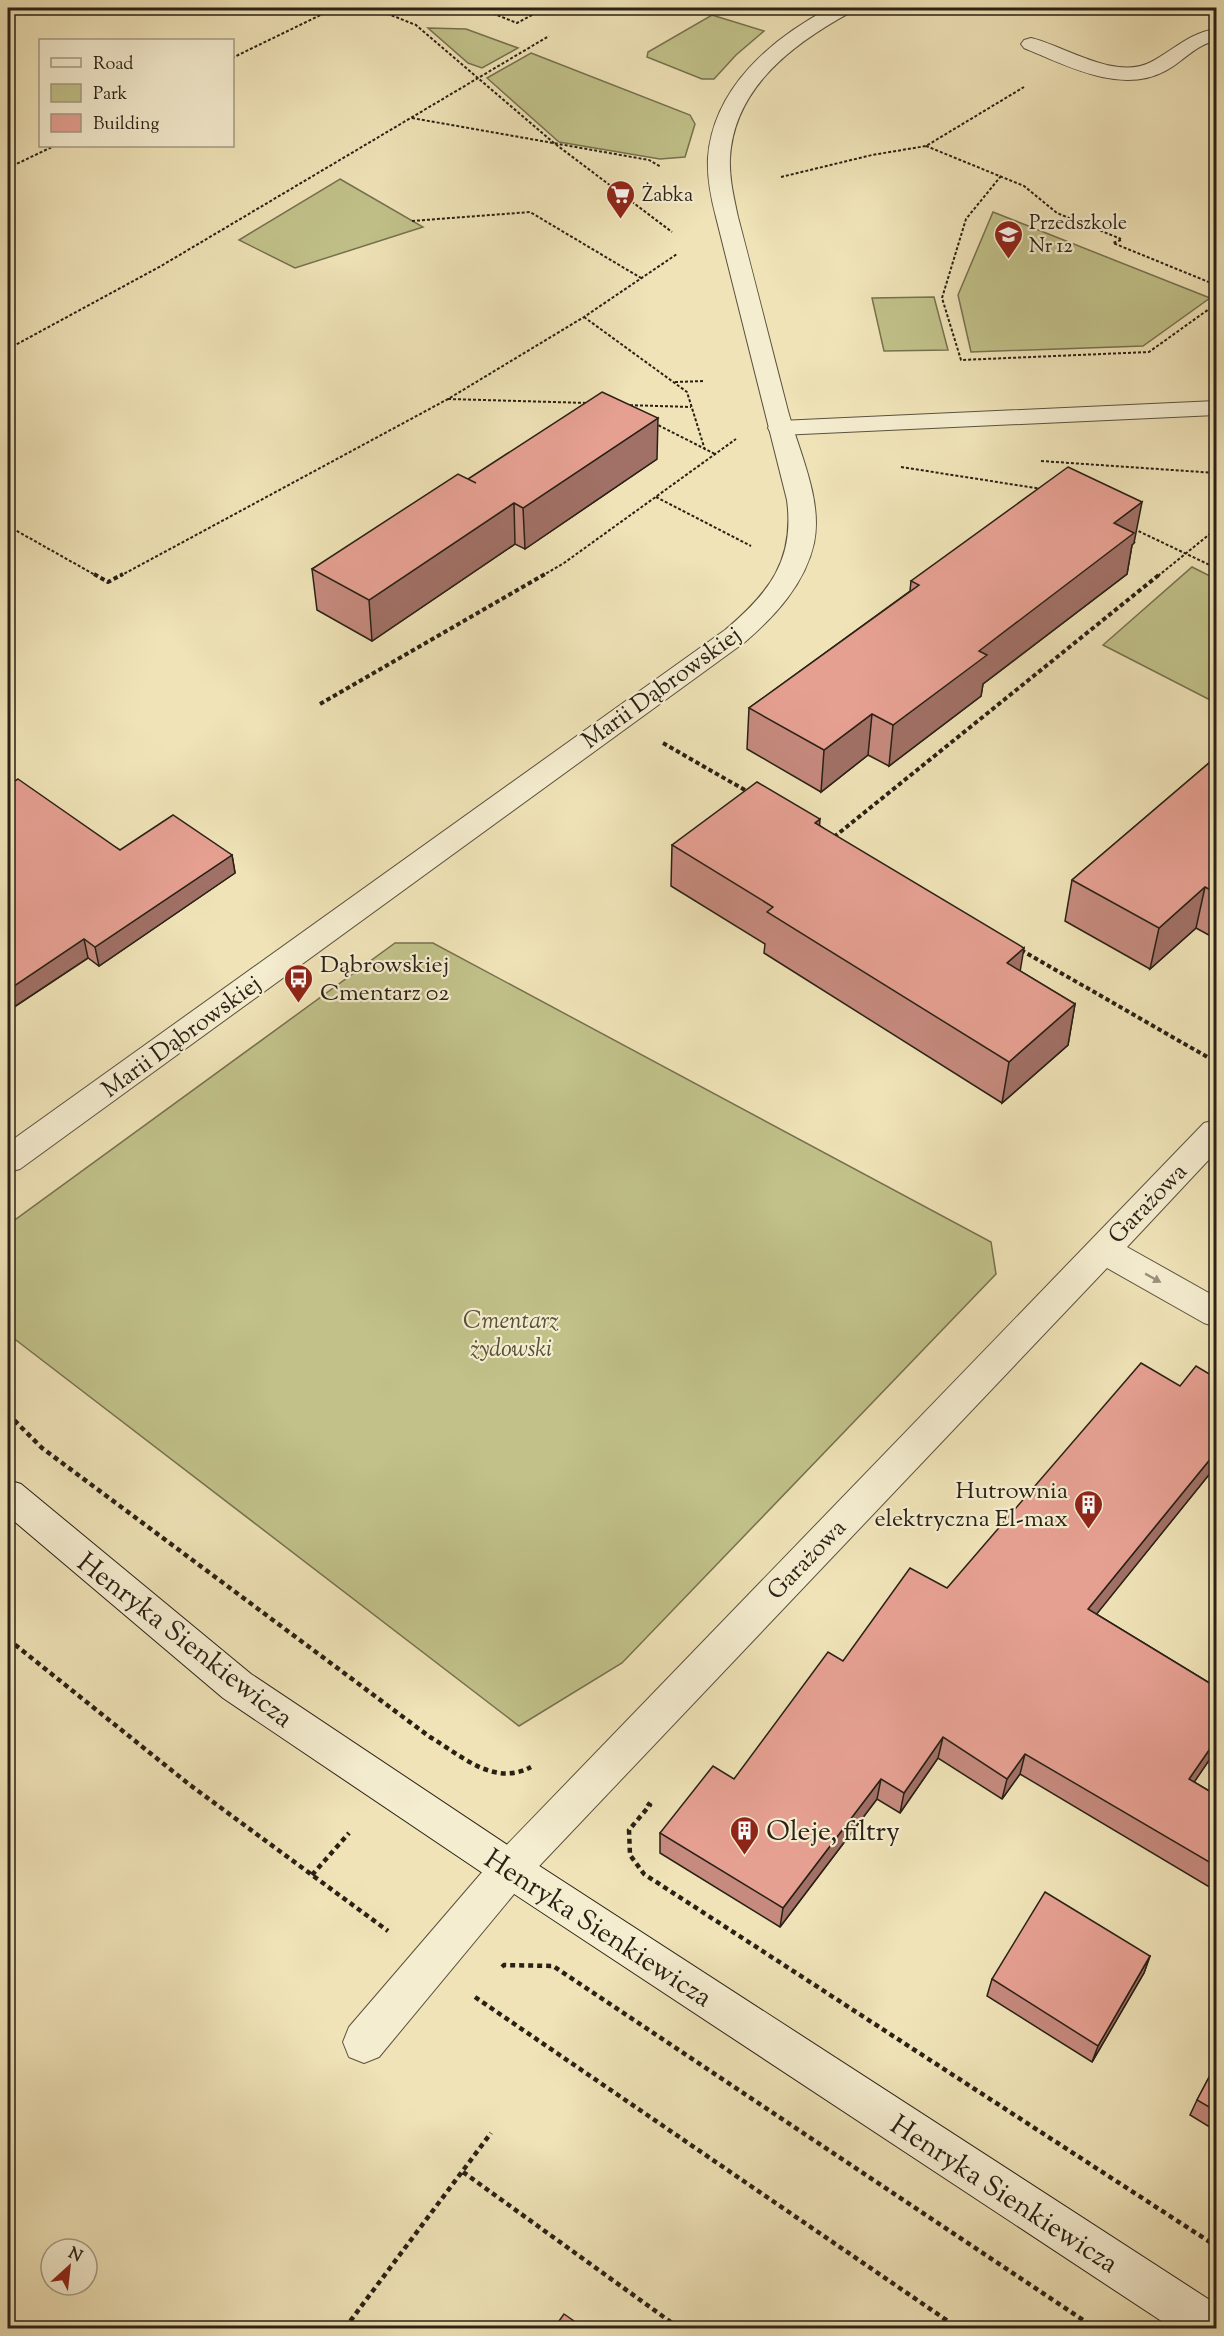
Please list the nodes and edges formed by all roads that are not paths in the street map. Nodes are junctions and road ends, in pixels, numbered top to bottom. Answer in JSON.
{"nodes":[{"id":1,"x":844,"y":8,"type":"edge"},
{"id":2,"x":1216,"y":35,"type":"edge"},
{"id":3,"x":1031,"y":44,"type":"dead end"},
{"id":4,"x":1216,"y":408,"type":"edge"},
{"id":5,"x":780,"y":428,"type":"junction"},
{"id":6,"x":1216,"y":1132,"type":"edge"},
{"id":7,"x":8,"y":1160,"type":"edge"},
{"id":8,"x":1102,"y":1249,"type":"junction"},
{"id":9,"x":1216,"y":1313,"type":"edge"},
{"id":10,"x":8,"y":1495,"type":"edge"},
{"id":11,"x":510,"y":1869,"type":"junction"},
{"id":12,"x":364,"y":2042,"type":"dead end"},
{"id":13,"x":1212,"y":2328,"type":"edge"}],
"edges":[{"from":1,"to":5,"type":"street","name":"Marii Dąbrowskiej"},
{"from":2,"to":3,"type":"street"},
{"from":4,"to":5,"type":"street"},
{"from":5,"to":7,"type":"street","name":"Marii Dąbrowskiej"},
{"from":6,"to":8,"type":"street","name":"Garażowa"},
{"from":8,"to":9,"type":"street","name":"Garażowa","one_way":true},
{"from":8,"to":11,"type":"street","name":"Garażowa"},
{"from":10,"to":11,"type":"street","name":"Henryka Sienkiewicza"},
{"from":11,"to":12,"type":"street","name":"Garażowa"},
{"from":11,"to":13,"type":"street","name":"Henryka Sienkiewicza"}]}
